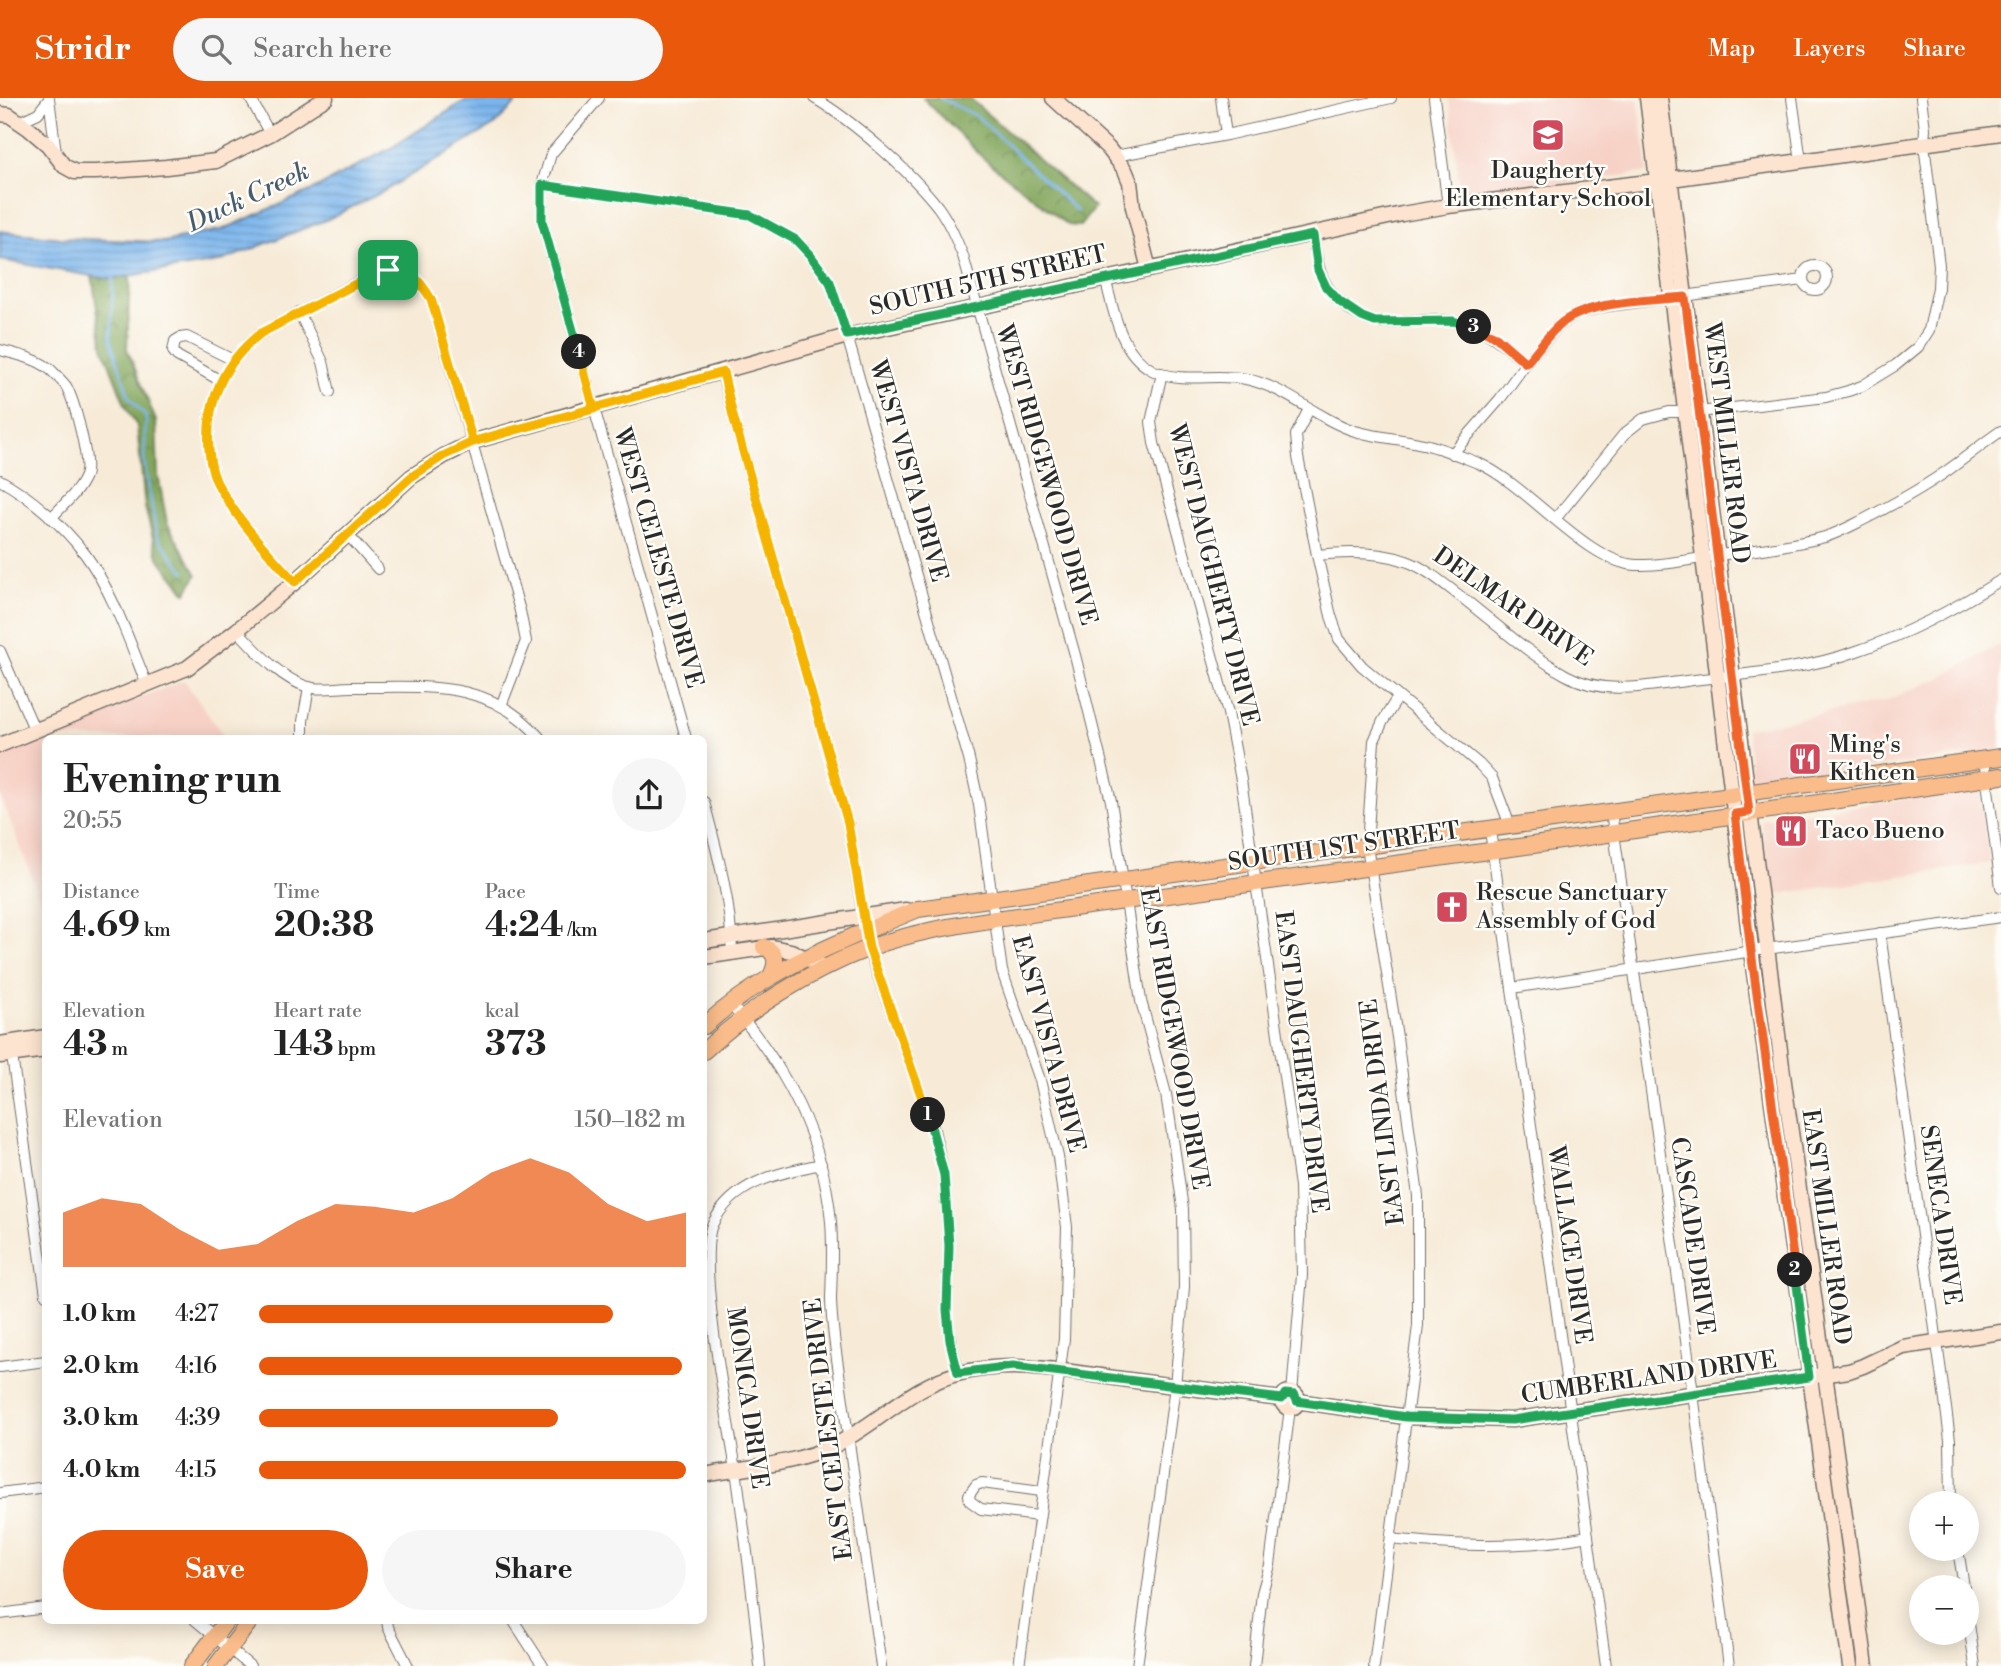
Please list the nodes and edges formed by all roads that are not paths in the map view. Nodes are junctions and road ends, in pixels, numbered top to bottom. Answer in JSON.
{"nodes":[{"id":1,"x":49,"y":98,"type":"edge"},
{"id":2,"x":250,"y":98,"type":"edge"},
{"id":3,"x":326,"y":98,"type":"edge"},
{"id":4,"x":599,"y":98,"type":"edge"},
{"id":5,"x":814,"y":98,"type":"edge"},
{"id":6,"x":1054,"y":98,"type":"edge"},
{"id":7,"x":1221,"y":98,"type":"edge"},
{"id":8,"x":1391,"y":98,"type":"edge"},
{"id":9,"x":1434,"y":98,"type":"edge"},
{"id":10,"x":1647,"y":98,"type":"edge"},
{"id":11,"x":1660,"y":98,"type":"edge"},
{"id":12,"x":1792,"y":98,"type":"edge"},
{"id":13,"x":1921,"y":98,"type":"edge"},
{"id":14,"x":0,"y":114,"type":"edge"},
{"id":15,"x":19,"y":122,"type":"junction"},
{"id":16,"x":2001,"y":133,"type":"edge"},
{"id":17,"x":270,"y":134,"type":"junction"},
{"id":18,"x":1226,"y":135,"type":"junction"},
{"id":19,"x":1923,"y":144,"type":"junction"},
{"id":20,"x":57,"y":156,"type":"junction"},
{"id":21,"x":1115,"y":156,"type":"junction"},
{"id":22,"x":1801,"y":161,"type":"junction"},
{"id":23,"x":1663,"y":180,"type":"junction"},
{"id":24,"x":542,"y":185,"type":"junction"},
{"id":25,"x":1448,"y":206,"type":"junction"},
{"id":26,"x":1313,"y":235,"type":"junction"},
{"id":27,"x":1149,"y":269,"type":"junction"},
{"id":28,"x":1105,"y":278,"type":"junction"},
{"id":29,"x":1803,"y":280,"type":"dead end"},
{"id":30,"x":1678,"y":298,"type":"junction"},
{"id":31,"x":977,"y":307,"type":"junction"},
{"id":32,"x":299,"y":312,"type":"junction"},
{"id":33,"x":847,"y":335,"type":"junction"},
{"id":34,"x":0,"y":350,"type":"edge"},
{"id":35,"x":233,"y":360,"type":"junction"},
{"id":36,"x":1526,"y":363,"type":"junction"},
{"id":37,"x":723,"y":372,"type":"junction"},
{"id":38,"x":1162,"y":373,"type":"junction"},
{"id":39,"x":221,"y":381,"type":"junction"},
{"id":40,"x":330,"y":392,"type":"dead end"},
{"id":41,"x":594,"y":409,"type":"junction"},
{"id":42,"x":1309,"y":409,"type":"junction"},
{"id":43,"x":1692,"y":412,"type":"junction"},
{"id":44,"x":2001,"y":431,"type":"edge"},
{"id":45,"x":473,"y":442,"type":"junction"},
{"id":46,"x":1452,"y":454,"type":"junction"},
{"id":47,"x":0,"y":480,"type":"edge"},
{"id":48,"x":51,"y":518,"type":"junction"},
{"id":49,"x":1556,"y":518,"type":"junction"},
{"id":50,"x":348,"y":535,"type":"junction"},
{"id":51,"x":1317,"y":555,"type":"junction"},
{"id":52,"x":1710,"y":556,"type":"junction"},
{"id":53,"x":378,"y":569,"type":"dead end"},
{"id":54,"x":2001,"y":580,"type":"edge"},
{"id":55,"x":295,"y":582,"type":"junction"},
{"id":56,"x":237,"y":631,"type":"junction"},
{"id":57,"x":0,"y":651,"type":"edge"},
{"id":58,"x":1725,"y":676,"type":"junction"},
{"id":59,"x":147,"y":685,"type":"junction"},
{"id":60,"x":309,"y":687,"type":"junction"},
{"id":61,"x":1398,"y":698,"type":"junction"},
{"id":62,"x":501,"y":706,"type":"junction"},
{"id":63,"x":35,"y":731,"type":"junction"},
{"id":64,"x":303,"y":735,"type":"edge"},
{"id":65,"x":537,"y":735,"type":"edge"},
{"id":66,"x":685,"y":735,"type":"edge"},
{"id":67,"x":0,"y":745,"type":"edge"},
{"id":68,"x":2001,"y":757,"type":"edge"},
{"id":69,"x":1984,"y":759,"type":"junction"},
{"id":70,"x":1994,"y":777,"type":"edge"},
{"id":71,"x":1848,"y":779,"type":"junction"},
{"id":72,"x":1740,"y":794,"type":"junction"},
{"id":73,"x":1851,"y":798,"type":"junction"},
{"id":74,"x":1611,"y":811,"type":"junction"},
{"id":75,"x":707,"y":813,"type":"edge"},
{"id":76,"x":1742,"y":813,"type":"junction"},
{"id":77,"x":1511,"y":828,"type":"junction"},
{"id":78,"x":1490,"y":830,"type":"junction"},
{"id":79,"x":1614,"y":832,"type":"junction"},
{"id":80,"x":1367,"y":846,"type":"junction"},
{"id":81,"x":1492,"y":850,"type":"junction"},
{"id":82,"x":1253,"y":862,"type":"junction"},
{"id":83,"x":1371,"y":866,"type":"junction"},
{"id":84,"x":1124,"y":879,"type":"junction"},
{"id":85,"x":1256,"y":881,"type":"junction"},
{"id":86,"x":2001,"y":887,"type":"edge"},
{"id":87,"x":992,"y":899,"type":"junction"},
{"id":88,"x":1126,"y":900,"type":"junction"},
{"id":89,"x":2001,"y":917,"type":"edge"},
{"id":90,"x":995,"y":919,"type":"junction"},
{"id":91,"x":865,"y":932,"type":"junction"},
{"id":92,"x":1880,"y":933,"type":"junction"},
{"id":93,"x":707,"y":942,"type":"edge"},
{"id":94,"x":732,"y":944,"type":"junction"},
{"id":95,"x":764,"y":947,"type":"junction"},
{"id":96,"x":1766,"y":949,"type":"junction"},
{"id":97,"x":1751,"y":951,"type":"junction"},
{"id":98,"x":707,"y":956,"type":"edge"},
{"id":99,"x":805,"y":956,"type":"junction"},
{"id":100,"x":827,"y":968,"type":"junction"},
{"id":101,"x":1633,"y":970,"type":"junction"},
{"id":102,"x":771,"y":976,"type":"junction"},
{"id":103,"x":1512,"y":988,"type":"junction"},
{"id":104,"x":729,"y":1003,"type":"junction"},
{"id":105,"x":743,"y":1019,"type":"junction"},
{"id":106,"x":707,"y":1023,"type":"edge"},
{"id":107,"x":42,"y":1038,"type":"edge"},
{"id":108,"x":707,"y":1048,"type":"edge"},
{"id":109,"x":5,"y":1049,"type":"edge"},
{"id":110,"x":42,"y":1050,"type":"edge"},
{"id":111,"x":1787,"y":1163,"type":"junction"},
{"id":112,"x":821,"y":1164,"type":"junction"},
{"id":113,"x":42,"y":1271,"type":"edge"},
{"id":114,"x":2001,"y":1332,"type":"edge"},
{"id":115,"x":1936,"y":1341,"type":"junction"},
{"id":116,"x":42,"y":1362,"type":"edge"},
{"id":117,"x":0,"y":1367,"type":"edge"},
{"id":118,"x":1058,"y":1370,"type":"junction"},
{"id":119,"x":958,"y":1373,"type":"junction"},
{"id":120,"x":1816,"y":1376,"type":"junction"},
{"id":121,"x":1175,"y":1386,"type":"junction"},
{"id":122,"x":1692,"y":1395,"type":"junction"},
{"id":123,"x":1290,"y":1400,"type":"junction"},
{"id":124,"x":1571,"y":1412,"type":"junction"},
{"id":125,"x":1406,"y":1417,"type":"junction"},
{"id":126,"x":848,"y":1438,"type":"junction"},
{"id":127,"x":736,"y":1469,"type":"junction"},
{"id":128,"x":707,"y":1474,"type":"edge"},
{"id":129,"x":42,"y":1488,"type":"edge"},
{"id":130,"x":1041,"y":1491,"type":"junction"},
{"id":131,"x":1951,"y":1491,"type":"edge"},
{"id":132,"x":0,"y":1493,"type":"edge"},
{"id":133,"x":1038,"y":1516,"type":"junction"},
{"id":134,"x":1588,"y":1536,"type":"junction"},
{"id":135,"x":1391,"y":1539,"type":"junction"},
{"id":136,"x":1856,"y":1598,"type":"junction"},
{"id":137,"x":1841,"y":1600,"type":"junction"},
{"id":138,"x":42,"y":1609,"type":"edge"},
{"id":139,"x":0,"y":1614,"type":"edge"},
{"id":140,"x":200,"y":1624,"type":"edge"},
{"id":141,"x":224,"y":1624,"type":"edge"},
{"id":142,"x":248,"y":1624,"type":"edge"},
{"id":143,"x":388,"y":1624,"type":"edge"},
{"id":144,"x":516,"y":1624,"type":"edge"},
{"id":145,"x":215,"y":1636,"type":"junction"},
{"id":146,"x":1972,"y":1645,"type":"edge"},
{"id":147,"x":229,"y":1649,"type":"junction"},
{"id":148,"x":191,"y":1666,"type":"edge"},
{"id":149,"x":216,"y":1666,"type":"edge"},
{"id":150,"x":250,"y":1666,"type":"edge"},
{"id":151,"x":408,"y":1666,"type":"edge"},
{"id":152,"x":543,"y":1666,"type":"edge"},
{"id":153,"x":760,"y":1666,"type":"edge"},
{"id":154,"x":881,"y":1666,"type":"edge"},
{"id":155,"x":1019,"y":1666,"type":"edge"},
{"id":156,"x":1138,"y":1666,"type":"edge"},
{"id":157,"x":1254,"y":1666,"type":"edge"},
{"id":158,"x":1374,"y":1666,"type":"edge"},
{"id":159,"x":1606,"y":1666,"type":"edge"},
{"id":160,"x":1729,"y":1666,"type":"edge"},
{"id":161,"x":1850,"y":1666,"type":"edge"},
{"id":162,"x":1866,"y":1666,"type":"edge"},
{"id":163,"x":1975,"y":1666,"type":"edge"}],
"edges":[{"from":1,"to":15,"type":"street"},
{"from":1,"to":20,"type":"street"},
{"from":2,"to":17,"type":"street"},
{"from":3,"to":17,"type":"street"},
{"from":4,"to":24,"type":"street"},
{"from":5,"to":31,"type":"street","name":"WEST RIDGEWOOD DRIVE"},
{"from":6,"to":21,"type":"street"},
{"from":7,"to":18,"type":"street"},
{"from":8,"to":18,"type":"street"},
{"from":9,"to":25,"type":"street"},
{"from":10,"to":23,"type":"street","name":"WEST MILLER ROAD"},
{"from":11,"to":23,"type":"street","name":"WEST MILLER ROAD"},
{"from":12,"to":22,"type":"street"},
{"from":13,"to":19,"type":"street"},
{"from":14,"to":15,"type":"street"},
{"from":15,"to":20,"type":"street"},
{"from":16,"to":19,"type":"street","name":"SOUTH 5TH STREET"},
{"from":17,"to":20,"type":"street"},
{"from":18,"to":21,"type":"street"},
{"from":19,"to":22,"type":"street","name":"SOUTH 5TH STREET"},
{"from":19,"to":43,"type":"street"},
{"from":21,"to":27,"type":"street"},
{"from":22,"to":23,"type":"street","name":"SOUTH 5TH STREET"},
{"from":23,"to":25,"type":"street","name":"SOUTH 5TH STREET"},
{"from":23,"to":30,"type":"street","name":"WEST MILLER ROAD"},
{"from":24,"to":33,"type":"street","name":"WEST VISTA DRIVE"},
{"from":24,"to":41,"type":"street","name":"WEST CELESTE DRIVE"},
{"from":25,"to":26,"type":"street","name":"SOUTH 5TH STREET"},
{"from":26,"to":27,"type":"street","name":"SOUTH 5TH STREET"},
{"from":26,"to":36,"type":"street"},
{"from":27,"to":28,"type":"street","name":"SOUTH 5TH STREET"},
{"from":28,"to":31,"type":"street","name":"SOUTH 5TH STREET"},
{"from":28,"to":38,"type":"street"},
{"from":29,"to":30,"type":"street"},
{"from":30,"to":36,"type":"street"},
{"from":30,"to":43,"type":"street","name":"WEST MILLER ROAD"},
{"from":31,"to":33,"type":"street","name":"SOUTH 5TH STREET"},
{"from":31,"to":84,"type":"street","name":"WEST RIDGEWOOD DRIVE"},
{"from":32,"to":35,"type":"street"},
{"from":32,"to":40,"type":"street"},
{"from":32,"to":45,"type":"street"},
{"from":33,"to":37,"type":"street","name":"SOUTH 5TH STREET"},
{"from":33,"to":87,"type":"street","name":"WEST VISTA DRIVE"},
{"from":34,"to":48,"type":"street"},
{"from":35,"to":39,"type":"street"},
{"from":35,"to":39,"type":"street"},
{"from":36,"to":46,"type":"street"},
{"from":37,"to":41,"type":"street","name":"SOUTH 5TH STREET"},
{"from":37,"to":91,"type":"street"},
{"from":38,"to":42,"type":"street"},
{"from":38,"to":82,"type":"street","name":"WEST DAUGHERTY DRIVE"},
{"from":39,"to":55,"type":"street"},
{"from":41,"to":45,"type":"street","name":"SOUTH 5TH STREET"},
{"from":41,"to":66,"type":"street","name":"WEST CELESTE DRIVE"},
{"from":42,"to":46,"type":"street"},
{"from":42,"to":51,"type":"street"},
{"from":43,"to":49,"type":"street"},
{"from":43,"to":52,"type":"street","name":"WEST MILLER ROAD"},
{"from":44,"to":52,"type":"street"},
{"from":45,"to":50,"type":"street","name":"SOUTH 5TH STREET"},
{"from":45,"to":62,"type":"street"},
{"from":46,"to":49,"type":"street"},
{"from":47,"to":48,"type":"street"},
{"from":48,"to":59,"type":"street"},
{"from":49,"to":52,"type":"street"},
{"from":50,"to":53,"type":"street"},
{"from":50,"to":55,"type":"street","name":"SOUTH 5TH STREET"},
{"from":51,"to":58,"type":"street","name":"DELMAR DRIVE"},
{"from":51,"to":61,"type":"street"},
{"from":52,"to":58,"type":"street","name":"WEST MILLER ROAD"},
{"from":54,"to":58,"type":"street","name":"DELMAR DRIVE"},
{"from":55,"to":56,"type":"street","name":"SOUTH 5TH STREET"},
{"from":56,"to":59,"type":"street","name":"SOUTH 5TH STREET"},
{"from":56,"to":60,"type":"street"},
{"from":57,"to":63,"type":"street"},
{"from":58,"to":72,"type":"street","name":"WEST MILLER ROAD"},
{"from":59,"to":63,"type":"street","name":"SOUTH 5TH STREET"},
{"from":60,"to":62,"type":"street"},
{"from":60,"to":64,"type":"street"},
{"from":61,"to":77,"type":"street"},
{"from":61,"to":80,"type":"street","name":"EAST LINDA DRIVE"},
{"from":62,"to":65,"type":"street"},
{"from":63,"to":67,"type":"street","name":"SOUTH 5TH STREET"},
{"from":68,"to":69,"type":"main road","name":"SOUTH 1ST STREET"},
{"from":69,"to":70,"type":"street"},
{"from":69,"to":71,"type":"main road","name":"SOUTH 1ST STREET"},
{"from":70,"to":73,"type":"main road","name":"SOUTH 1ST STREET"},
{"from":70,"to":86,"type":"street"},
{"from":71,"to":72,"type":"main road","name":"SOUTH 1ST STREET"},
{"from":71,"to":73,"type":"main road"},
{"from":72,"to":74,"type":"main road","name":"SOUTH 1ST STREET"},
{"from":72,"to":76,"type":"street","name":"EAST MILLER ROAD"},
{"from":73,"to":76,"type":"main road","name":"SOUTH 1ST STREET"},
{"from":74,"to":77,"type":"main road","name":"SOUTH 1ST STREET"},
{"from":74,"to":79,"type":"street","name":"CASCADE DRIVE"},
{"from":75,"to":94,"type":"street"},
{"from":76,"to":79,"type":"main road","name":"SOUTH 1ST STREET"},
{"from":76,"to":96,"type":"street","name":"EAST MILLER ROAD"},
{"from":76,"to":97,"type":"street","name":"EAST MILLER ROAD"},
{"from":77,"to":78,"type":"main road","name":"SOUTH 1ST STREET"},
{"from":78,"to":80,"type":"main road","name":"SOUTH 1ST STREET"},
{"from":78,"to":81,"type":"street","name":"WALLACE DRIVE"},
{"from":79,"to":81,"type":"main road","name":"SOUTH 1ST STREET"},
{"from":79,"to":101,"type":"street","name":"CASCADE DRIVE"},
{"from":80,"to":82,"type":"main road","name":"SOUTH 1ST STREET"},
{"from":80,"to":83,"type":"street","name":"EAST LINDA DRIVE"},
{"from":81,"to":83,"type":"main road","name":"SOUTH 1ST STREET"},
{"from":81,"to":103,"type":"street","name":"WALLACE DRIVE"},
{"from":82,"to":84,"type":"main road","name":"SOUTH 1ST STREET"},
{"from":82,"to":85,"type":"street","name":"EAST DAUGHERTY DRIVE"},
{"from":83,"to":85,"type":"main road","name":"SOUTH 1ST STREET"},
{"from":83,"to":125,"type":"street","name":"EAST LINDA DRIVE"},
{"from":84,"to":87,"type":"main road","name":"SOUTH 1ST STREET"},
{"from":84,"to":88,"type":"street","name":"EAST RIDGEWOOD DRIVE"},
{"from":85,"to":88,"type":"main road","name":"SOUTH 1ST STREET"},
{"from":85,"to":123,"type":"street","name":"EAST DAUGHERTY DRIVE"},
{"from":87,"to":90,"type":"street","name":"EAST VISTA DRIVE"},
{"from":87,"to":91,"type":"main road","name":"SOUTH 1ST STREET"},
{"from":88,"to":90,"type":"main road","name":"SOUTH 1ST STREET"},
{"from":88,"to":121,"type":"street","name":"EAST RIDGEWOOD DRIVE"},
{"from":89,"to":92,"type":"street"},
{"from":90,"to":91,"type":"main road","name":"SOUTH 1ST STREET"},
{"from":90,"to":118,"type":"street","name":"EAST VISTA DRIVE"},
{"from":91,"to":94,"type":"street","name":"SOUTH 1ST STREET"},
{"from":91,"to":99,"type":"main road"},
{"from":91,"to":100,"type":"main road","name":"SOUTH 1ST STREET"},
{"from":91,"to":119,"type":"street"},
{"from":92,"to":96,"type":"street"},
{"from":92,"to":115,"type":"street","name":"SENECA DRIVE"},
{"from":93,"to":94,"type":"street","name":"SOUTH 1ST STREET"},
{"from":94,"to":95,"type":"street","name":"SOUTH 1ST STREET"},
{"from":94,"to":98,"type":"street","name":"SOUTH 1ST STREET"},
{"from":95,"to":99,"type":"street","name":"SOUTH 1ST STREET"},
{"from":95,"to":102,"type":"main road"},
{"from":96,"to":97,"type":"street"},
{"from":96,"to":111,"type":"street","name":"EAST MILLER ROAD"},
{"from":97,"to":101,"type":"street"},
{"from":97,"to":111,"type":"street","name":"EAST MILLER ROAD"},
{"from":99,"to":100,"type":"street","name":"SOUTH 1ST STREET"},
{"from":99,"to":102,"type":"main road"},
{"from":100,"to":105,"type":"main road"},
{"from":101,"to":103,"type":"street"},
{"from":101,"to":122,"type":"street","name":"CASCADE DRIVE"},
{"from":102,"to":104,"type":"main road"},
{"from":103,"to":124,"type":"street","name":"WALLACE DRIVE"},
{"from":104,"to":105,"type":"street","name":"EAST CELESTE DRIVE"},
{"from":104,"to":106,"type":"main road"},
{"from":105,"to":108,"type":"main road"},
{"from":105,"to":112,"type":"street","name":"EAST CELESTE DRIVE"},
{"from":107,"to":109,"type":"street"},
{"from":109,"to":110,"type":"street"},
{"from":109,"to":113,"type":"street"},
{"from":111,"to":120,"type":"street","name":"EAST MILLER ROAD"},
{"from":112,"to":126,"type":"street","name":"EAST CELESTE DRIVE"},
{"from":112,"to":127,"type":"street","name":"MONICA DRIVE"},
{"from":114,"to":115,"type":"street","name":"CUMBERLAND DRIVE"},
{"from":115,"to":120,"type":"street","name":"CUMBERLAND DRIVE"},
{"from":115,"to":131,"type":"street","name":"SENECA DRIVE"},
{"from":116,"to":117,"type":"street"},
{"from":118,"to":119,"type":"street","name":"CUMBERLAND DRIVE"},
{"from":118,"to":121,"type":"street","name":"CUMBERLAND DRIVE"},
{"from":118,"to":130,"type":"street","name":"EAST VISTA DRIVE"},
{"from":119,"to":126,"type":"street","name":"CUMBERLAND DRIVE"},
{"from":120,"to":122,"type":"street","name":"CUMBERLAND DRIVE"},
{"from":120,"to":136,"type":"street","name":"EAST MILLER ROAD"},
{"from":120,"to":137,"type":"street","name":"EAST MILLER ROAD"},
{"from":121,"to":123,"type":"street","name":"CUMBERLAND DRIVE"},
{"from":121,"to":156,"type":"street","name":"EAST RIDGEWOOD DRIVE"},
{"from":122,"to":124,"type":"street","name":"CUMBERLAND DRIVE"},
{"from":122,"to":160,"type":"street","name":"CASCADE DRIVE"},
{"from":123,"to":125,"type":"street","name":"CUMBERLAND DRIVE"},
{"from":123,"to":157,"type":"street","name":"EAST DAUGHERTY DRIVE"},
{"from":124,"to":125,"type":"street","name":"CUMBERLAND DRIVE"},
{"from":124,"to":134,"type":"street","name":"WALLACE DRIVE"},
{"from":125,"to":135,"type":"street","name":"EAST LINDA DRIVE"},
{"from":126,"to":127,"type":"street","name":"CUMBERLAND DRIVE"},
{"from":126,"to":154,"type":"street","name":"EAST CELESTE DRIVE"},
{"from":127,"to":128,"type":"street","name":"CUMBERLAND DRIVE"},
{"from":127,"to":153,"type":"street","name":"MONICA DRIVE"},
{"from":129,"to":132,"type":"street"},
{"from":130,"to":133,"type":"street","name":"EAST VISTA DRIVE"},
{"from":130,"to":133,"type":"street"},
{"from":133,"to":155,"type":"street","name":"EAST VISTA DRIVE"},
{"from":134,"to":135,"type":"street"},
{"from":134,"to":159,"type":"street","name":"WALLACE DRIVE"},
{"from":135,"to":158,"type":"street","name":"EAST LINDA DRIVE"},
{"from":136,"to":137,"type":"street"},
{"from":136,"to":162,"type":"street","name":"EAST MILLER ROAD"},
{"from":137,"to":161,"type":"street","name":"EAST MILLER ROAD"},
{"from":138,"to":139,"type":"street"},
{"from":140,"to":145,"type":"street"},
{"from":141,"to":145,"type":"main road"},
{"from":142,"to":147,"type":"main road"},
{"from":143,"to":151,"type":"street"},
{"from":144,"to":152,"type":"street"},
{"from":145,"to":147,"type":"street"},
{"from":145,"to":148,"type":"main road"},
{"from":146,"to":163,"type":"street"},
{"from":147,"to":149,"type":"main road"},
{"from":147,"to":150,"type":"street"}]}
